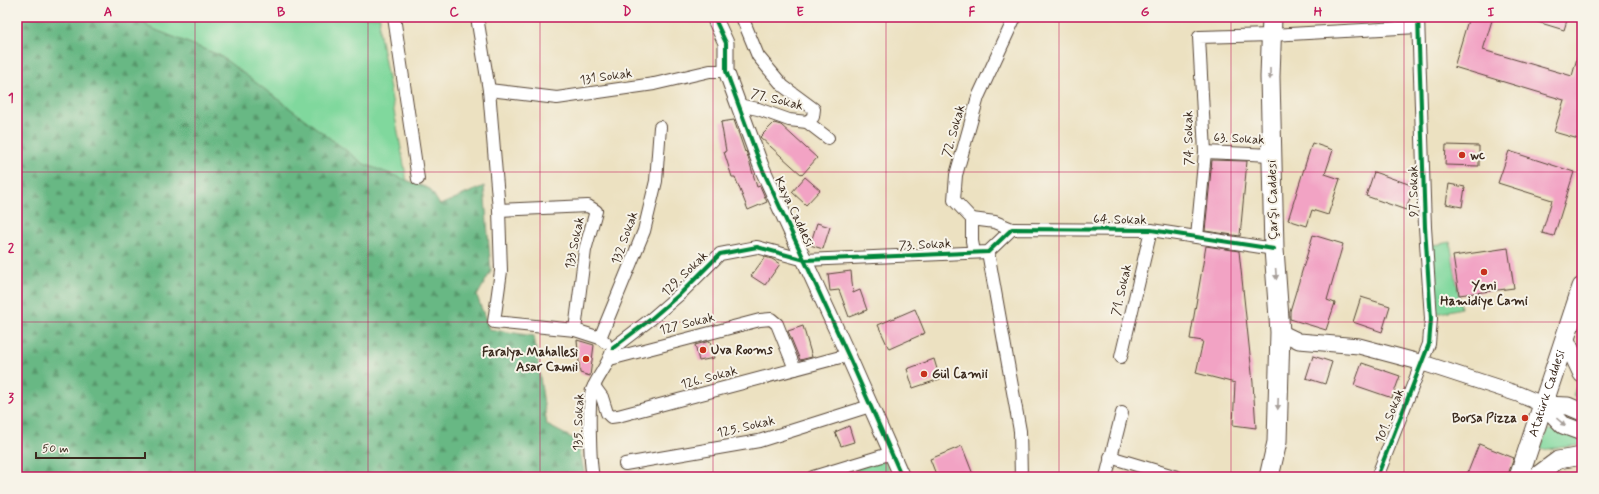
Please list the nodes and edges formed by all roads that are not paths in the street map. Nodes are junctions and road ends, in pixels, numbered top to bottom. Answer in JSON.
{"nodes":[{"id":1,"x":394,"y":17,"type":"edge"},
{"id":2,"x":478,"y":17,"type":"edge"},
{"id":3,"x":714,"y":17,"type":"edge"},
{"id":4,"x":742,"y":17,"type":"edge"},
{"id":5,"x":1015,"y":17,"type":"edge"},
{"id":6,"x":1418,"y":22,"type":"edge"},
{"id":7,"x":1272,"y":26,"type":"edge"},
{"id":8,"x":726,"y":71,"type":"junction"},
{"id":9,"x":489,"y":90,"type":"junction"},
{"id":10,"x":738,"y":105,"type":"junction"},
{"id":11,"x":807,"y":122,"type":"junction"},
{"id":12,"x":660,"y":127,"type":"dead end"},
{"id":13,"x":828,"y":138,"type":"dead end"},
{"id":14,"x":1205,"y":152,"type":"junction"},
{"id":15,"x":1272,"y":155,"type":"junction"},
{"id":16,"x":418,"y":179,"type":"dead end"},
{"id":17,"x":499,"y":210,"type":"junction"},
{"id":18,"x":972,"y":218,"type":"junction"},
{"id":19,"x":1012,"y":229,"type":"junction"},
{"id":20,"x":1151,"y":230,"type":"junction"},
{"id":21,"x":1197,"y":237,"type":"junction"},
{"id":22,"x":1274,"y":249,"type":"junction"},
{"id":23,"x":974,"y":252,"type":"junction"},
{"id":24,"x":988,"y":252,"type":"junction"},
{"id":25,"x":805,"y":260,"type":"junction"},
{"id":26,"x":1582,"y":287,"type":"edge"},
{"id":27,"x":576,"y":330,"type":"junction"},
{"id":28,"x":1280,"y":332,"type":"junction"},
{"id":29,"x":600,"y":338,"type":"junction"},
{"id":30,"x":1565,"y":338,"type":"junction"},
{"id":31,"x":1299,"y":341,"type":"junction"},
{"id":32,"x":611,"y":353,"type":"junction"},
{"id":33,"x":848,"y":355,"type":"junction"},
{"id":34,"x":1121,"y":357,"type":"dead end"},
{"id":35,"x":1423,"y":363,"type":"junction"},
{"id":36,"x":1279,"y":365,"type":"junction"},
{"id":37,"x":795,"y":369,"type":"junction"},
{"id":38,"x":1582,"y":374,"type":"edge"},
{"id":39,"x":594,"y":386,"type":"junction"},
{"id":40,"x":1544,"y":405,"type":"junction"},
{"id":41,"x":870,"y":406,"type":"junction"},
{"id":42,"x":1582,"y":412,"type":"edge"},
{"id":43,"x":1122,"y":413,"type":"dead end"},
{"id":44,"x":1582,"y":432,"type":"edge"},
{"id":45,"x":892,"y":453,"type":"junction"},
{"id":46,"x":1582,"y":456,"type":"edge"},
{"id":47,"x":1110,"y":457,"type":"junction"},
{"id":48,"x":625,"y":464,"type":"dead end"},
{"id":49,"x":593,"y":477,"type":"edge"},
{"id":50,"x":813,"y":477,"type":"edge"},
{"id":51,"x":902,"y":477,"type":"edge"},
{"id":52,"x":1021,"y":477,"type":"edge"},
{"id":53,"x":1106,"y":477,"type":"edge"},
{"id":54,"x":1177,"y":477,"type":"edge"},
{"id":55,"x":1269,"y":477,"type":"edge"},
{"id":56,"x":1377,"y":477,"type":"edge"},
{"id":57,"x":1519,"y":477,"type":"edge"},
{"id":58,"x":1535,"y":477,"type":"edge"}],
"edges":[{"from":1,"to":16,"type":"street"},
{"from":2,"to":9,"type":"street"},
{"from":3,"to":8,"type":"street","name":"Kaya Caddesi"},
{"from":4,"to":11,"type":"street"},
{"from":5,"to":18,"type":"street","name":"72. Sokak"},
{"from":6,"to":7,"type":"street"},
{"from":6,"to":35,"type":"street","name":"97. Sokak"},
{"from":7,"to":14,"type":"street","name":"74. Sokak"},
{"from":7,"to":15,"type":"main road","name":"Çarşı Caddesi","one_way":true},
{"from":8,"to":9,"type":"street","name":"131 Sokak"},
{"from":8,"to":10,"type":"street","name":"Kaya Caddesi"},
{"from":9,"to":17,"type":"street"},
{"from":10,"to":11,"type":"street","name":"77. Sokak"},
{"from":10,"to":25,"type":"street","name":"Kaya Caddesi"},
{"from":11,"to":13,"type":"street","name":"77. Sokak"},
{"from":12,"to":29,"type":"street","name":"132 Sokak"},
{"from":14,"to":15,"type":"street","name":"63. Sokak"},
{"from":14,"to":21,"type":"street","name":"74. Sokak"},
{"from":15,"to":22,"type":"main road","name":"Çarşı Caddesi"},
{"from":17,"to":27,"type":"street"},
{"from":17,"to":27,"type":"street","name":"133 Sokak"},
{"from":18,"to":19,"type":"street"},
{"from":18,"to":23,"type":"street"},
{"from":19,"to":20,"type":"street","name":"64. Sokak"},
{"from":19,"to":24,"type":"street"},
{"from":20,"to":21,"type":"street","name":"64. Sokak"},
{"from":20,"to":34,"type":"street","name":"71. Sokak"},
{"from":21,"to":22,"type":"street","name":"64. Sokak"},
{"from":22,"to":28,"type":"main road","name":"Çarşı Caddesi","one_way":true},
{"from":23,"to":24,"type":"street"},
{"from":23,"to":25,"type":"street","name":"73. Sokak"},
{"from":24,"to":52,"type":"street"},
{"from":25,"to":32,"type":"street","name":"129. Sokak"},
{"from":25,"to":33,"type":"street","name":"Kaya Caddesi"},
{"from":26,"to":30,"type":"main road","name":"Atatürk Caddesi"},
{"from":27,"to":29,"type":"street"},
{"from":28,"to":31,"type":"street"},
{"from":28,"to":36,"type":"main road","name":"Çarşı Caddesi"},
{"from":29,"to":32,"type":"street"},
{"from":30,"to":38,"type":"main road"},
{"from":30,"to":40,"type":"main road","name":"Atatürk Caddesi"},
{"from":31,"to":35,"type":"street"},
{"from":31,"to":36,"type":"street"},
{"from":32,"to":37,"type":"street","name":"127 Sokak"},
{"from":32,"to":39,"type":"street","name":"135. Sokak"},
{"from":33,"to":37,"type":"street","name":"126. Sokak"},
{"from":33,"to":41,"type":"street","name":"Kaya Caddesi"},
{"from":35,"to":40,"type":"street"},
{"from":35,"to":56,"type":"street","name":"101. Sokak"},
{"from":36,"to":55,"type":"main road","name":"Çarşı Caddesi","one_way":true},
{"from":37,"to":39,"type":"street","name":"126. Sokak"},
{"from":39,"to":49,"type":"street","name":"135. Sokak"},
{"from":40,"to":42,"type":"main road"},
{"from":40,"to":44,"type":"main road","one_way":true},
{"from":40,"to":57,"type":"main road","name":"Atatürk Caddesi"},
{"from":41,"to":45,"type":"street","name":"Kaya Caddesi"},
{"from":41,"to":48,"type":"street","name":"125. Sokak"},
{"from":43,"to":47,"type":"street"},
{"from":45,"to":50,"type":"street"},
{"from":45,"to":51,"type":"street","name":"Kaya Caddesi"},
{"from":46,"to":58,"type":"main road"},
{"from":47,"to":53,"type":"street"},
{"from":47,"to":54,"type":"street"}]}
